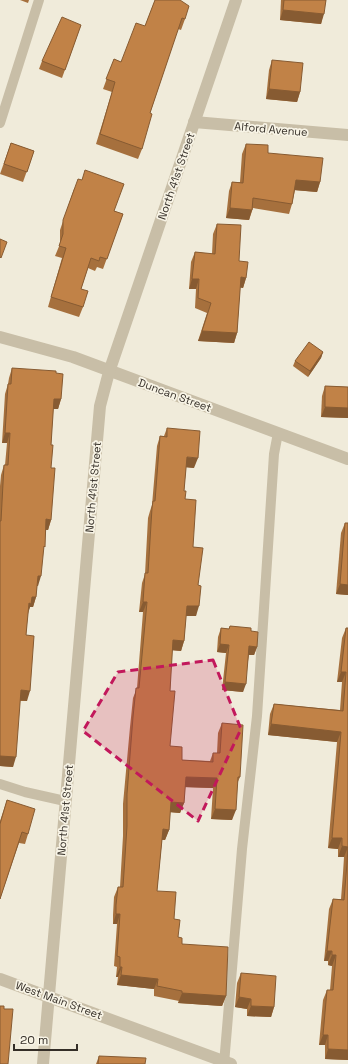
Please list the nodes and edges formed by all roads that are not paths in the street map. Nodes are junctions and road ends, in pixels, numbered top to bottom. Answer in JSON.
{"nodes":[{"id":1,"x":39,"y":0,"type":"edge"},
{"id":2,"x":236,"y":0,"type":"edge"},
{"id":3,"x":194,"y":122,"type":"junction"},
{"id":4,"x":0,"y":123,"type":"edge"},
{"id":5,"x":348,"y":135,"type":"edge"},
{"id":6,"x":0,"y":337,"type":"edge"},
{"id":7,"x":109,"y":372,"type":"junction"},
{"id":8,"x":278,"y":433,"type":"junction"},
{"id":9,"x":348,"y":458,"type":"edge"},
{"id":10,"x":0,"y":784,"type":"edge"},
{"id":11,"x":65,"y":801,"type":"junction"},
{"id":12,"x":0,"y":979,"type":"edge"},
{"id":13,"x":49,"y":996,"type":"junction"},
{"id":14,"x":226,"y":1063,"type":"edge"},
{"id":15,"x":43,"y":1064,"type":"edge"}],
"edges":[{"from":1,"to":4,"type":"lane"},
{"from":2,"to":3,"type":"street","name":"North 41st Street"},
{"from":3,"to":5,"type":"street","name":"Alford Avenue"},
{"from":3,"to":7,"type":"street","name":"North 41st Street"},
{"from":6,"to":7,"type":"street","name":"Duncan Street"},
{"from":7,"to":8,"type":"street","name":"Duncan Street"},
{"from":7,"to":11,"type":"street","name":"North 41st Street"},
{"from":8,"to":9,"type":"street","name":"Duncan Street"},
{"from":8,"to":14,"type":"lane"},
{"from":10,"to":11,"type":"lane"},
{"from":11,"to":13,"type":"street","name":"North 41st Street"},
{"from":12,"to":13,"type":"street","name":"West Main Street"},
{"from":13,"to":14,"type":"street","name":"West Main Street"},
{"from":13,"to":15,"type":"street","name":"North 41st Street"}]}
